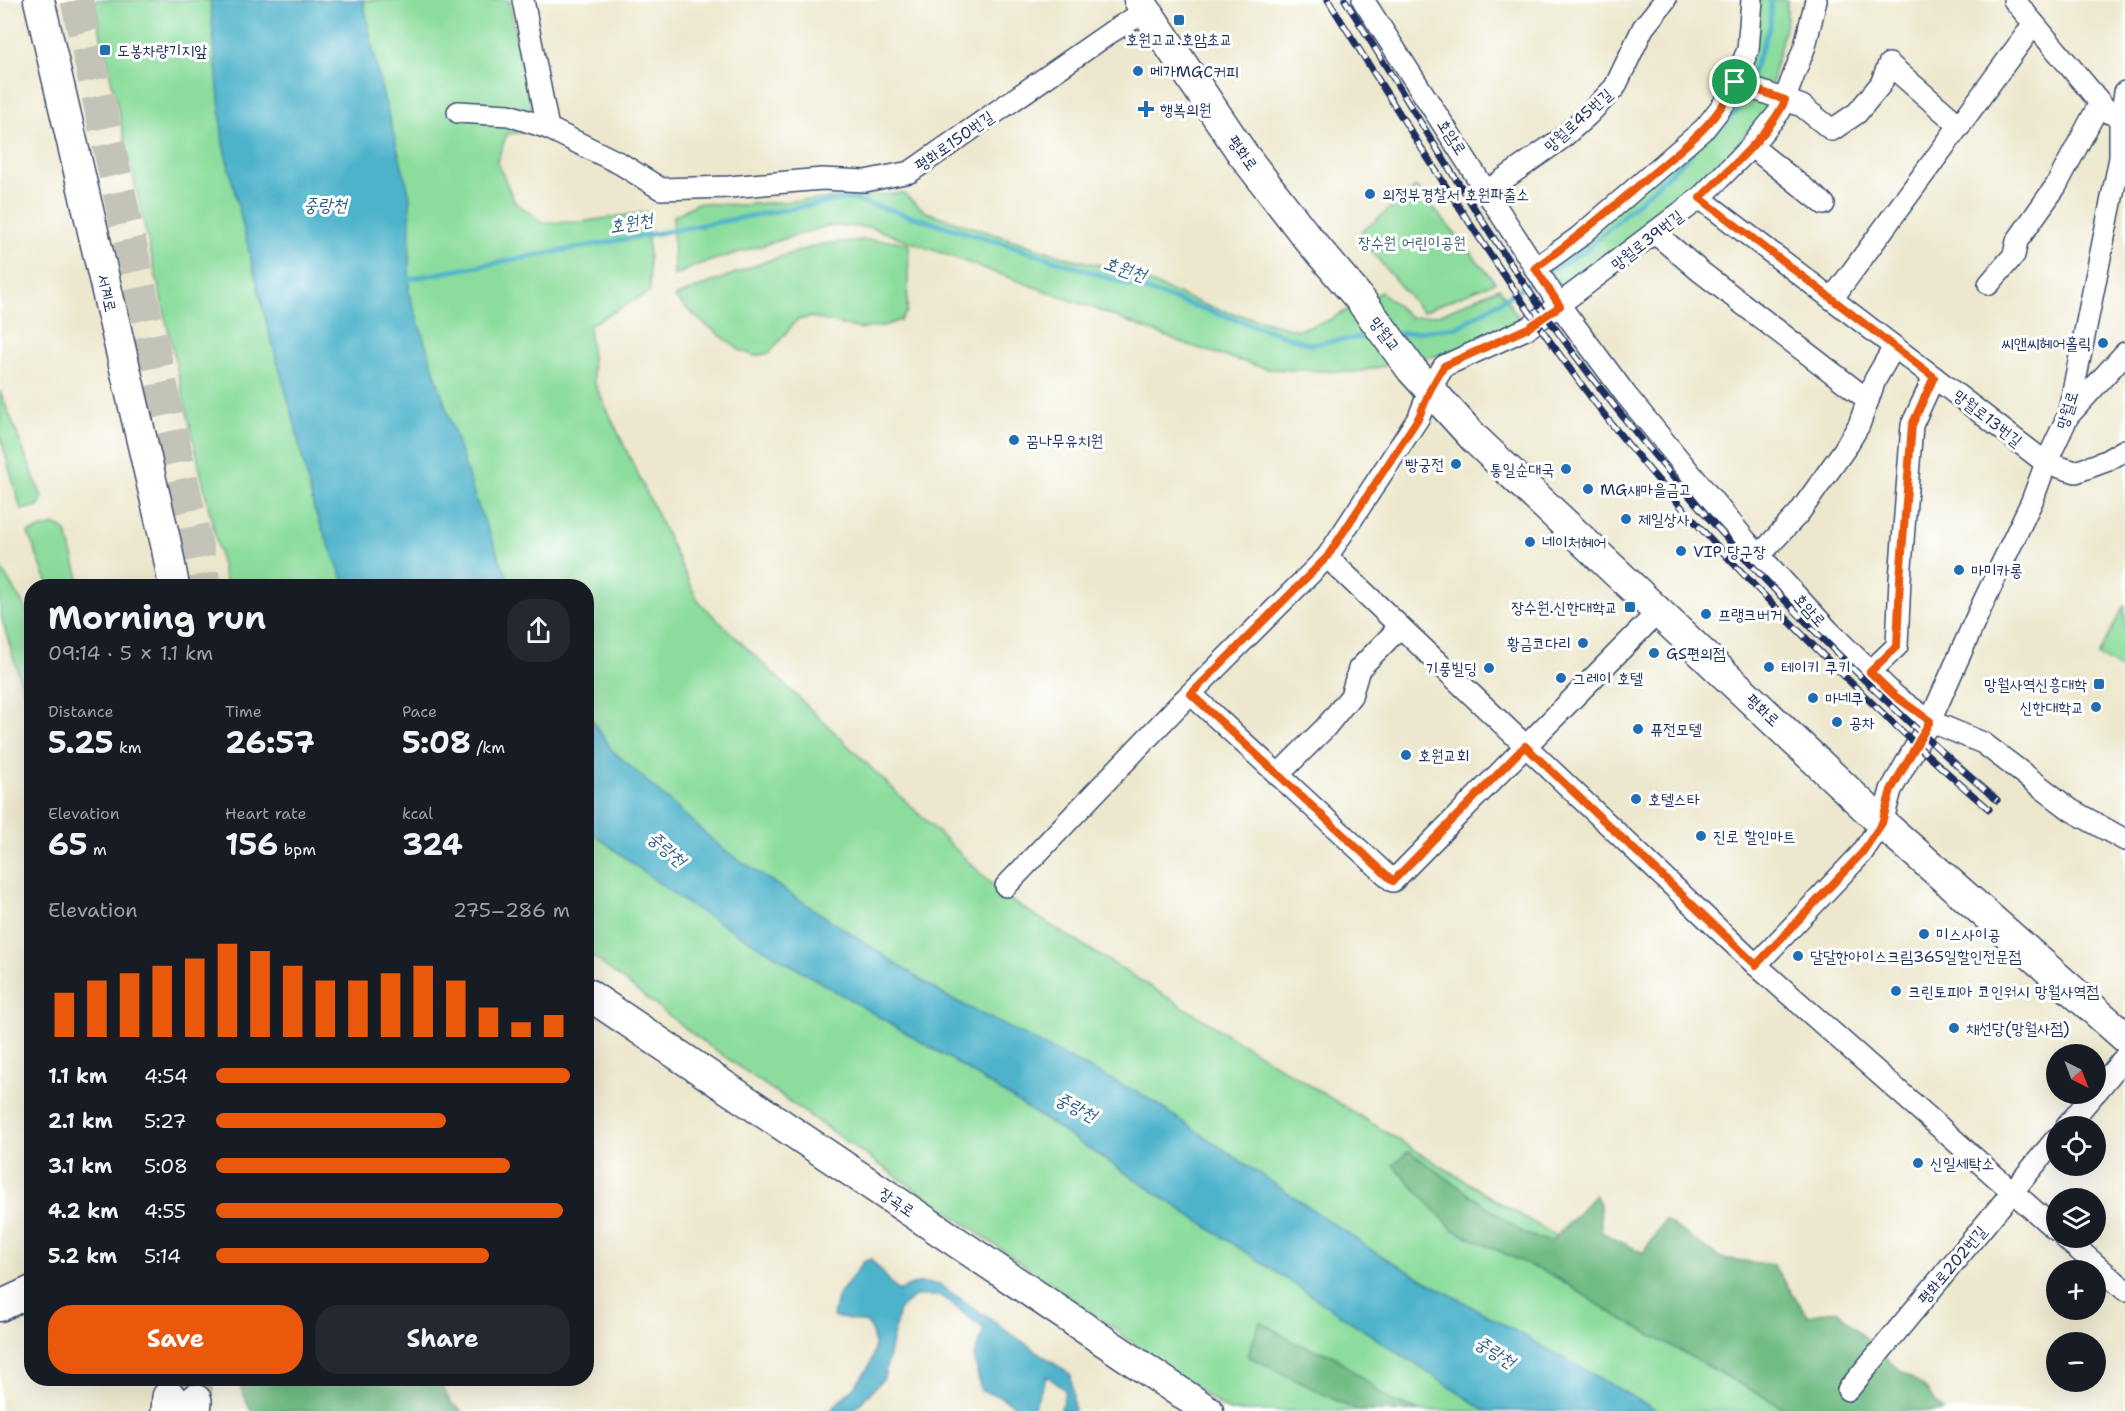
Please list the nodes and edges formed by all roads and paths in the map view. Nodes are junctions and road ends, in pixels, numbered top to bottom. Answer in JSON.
{"nodes":[{"id":1,"x":39,"y":0,"type":"edge"},
{"id":2,"x":523,"y":0,"type":"edge"},
{"id":3,"x":1363,"y":0,"type":"edge"},
{"id":4,"x":1665,"y":0,"type":"edge"},
{"id":5,"x":1752,"y":0,"type":"edge"},
{"id":6,"x":1816,"y":0,"type":"edge"},
{"id":7,"x":2014,"y":0,"type":"edge"},
{"id":8,"x":1142,"y":5,"type":"edge"},
{"id":9,"x":2034,"y":24,"type":"junction"},
{"id":10,"x":1735,"y":82,"type":"junction"},
{"id":11,"x":2125,"y":92,"type":"edge"},
{"id":12,"x":1785,"y":100,"type":"junction"},
{"id":13,"x":2100,"y":103,"type":"junction"},
{"id":14,"x":458,"y":112,"type":"dead end"},
{"id":15,"x":2120,"y":124,"type":"junction"},
{"id":16,"x":1960,"y":126,"type":"junction"},
{"id":17,"x":548,"y":128,"type":"junction"},
{"id":18,"x":1751,"y":146,"type":"junction"},
{"id":19,"x":1488,"y":191,"type":"junction"},
{"id":20,"x":1700,"y":198,"type":"junction"},
{"id":21,"x":1824,"y":204,"type":"dead end"},
{"id":22,"x":1655,"y":233,"type":"junction"},
{"id":23,"x":1537,"y":272,"type":"junction"},
{"id":24,"x":1989,"y":284,"type":"dead end"},
{"id":25,"x":1359,"y":298,"type":"joint"},
{"id":26,"x":1832,"y":299,"type":"junction"},
{"id":27,"x":1560,"y":306,"type":"junction"},
{"id":28,"x":1894,"y":346,"type":"junction"},
{"id":29,"x":2125,"y":353,"type":"edge"},
{"id":30,"x":1934,"y":377,"type":"junction"},
{"id":31,"x":1421,"y":380,"type":"junction"},
{"id":32,"x":1868,"y":400,"type":"junction"},
{"id":33,"x":2068,"y":416,"type":"junction"},
{"id":34,"x":2125,"y":450,"type":"edge"},
{"id":35,"x":2046,"y":463,"type":"junction"},
{"id":36,"x":166,"y":544,"type":"junction"},
{"id":37,"x":1760,"y":555,"type":"junction"},
{"id":38,"x":1327,"y":557,"type":"junction"},
{"id":39,"x":173,"y":579,"type":"edge"},
{"id":40,"x":187,"y":579,"type":"edge"},
{"id":41,"x":1659,"y":611,"type":"junction"},
{"id":42,"x":1400,"y":627,"type":"junction"},
{"id":43,"x":1870,"y":672,"type":"junction"},
{"id":44,"x":1191,"y":694,"type":"junction"},
{"id":45,"x":1930,"y":721,"type":"junction"},
{"id":46,"x":1525,"y":746,"type":"junction"},
{"id":47,"x":1278,"y":775,"type":"junction"},
{"id":48,"x":1882,"y":823,"type":"junction"},
{"id":49,"x":2125,"y":840,"type":"edge"},
{"id":50,"x":1006,"y":886,"type":"dead end"},
{"id":51,"x":1756,"y":965,"type":"junction"},
{"id":52,"x":594,"y":998,"type":"edge"},
{"id":53,"x":2125,"y":1037,"type":"edge"},
{"id":54,"x":2125,"y":1057,"type":"edge"},
{"id":55,"x":2106,"y":1080,"type":"edge"},
{"id":56,"x":2086,"y":1104,"type":"edge"},
{"id":57,"x":2075,"y":1116,"type":"edge"},
{"id":58,"x":2046,"y":1151,"type":"edge"},
{"id":59,"x":2013,"y":1191,"type":"junction"},
{"id":60,"x":2046,"y":1221,"type":"edge"},
{"id":61,"x":2077,"y":1248,"type":"edge"},
{"id":62,"x":2125,"y":1290,"type":"edge"},
{"id":63,"x":24,"y":1295,"type":"edge"},
{"id":64,"x":0,"y":1306,"type":"edge"},
{"id":65,"x":1848,"y":1390,"type":"dead end"},
{"id":66,"x":1208,"y":1411,"type":"edge"}],
"edges":[{"from":1,"to":36,"type":"main road","name":"서계로"},
{"from":2,"to":17,"type":"street"},
{"from":3,"to":19,"type":"street","name":"호암로"},
{"from":4,"to":19,"type":"street","name":"망월로45번길"},
{"from":5,"to":10,"type":"street"},
{"from":6,"to":12,"type":"street","name":"망월로39번길"},
{"from":7,"to":9,"type":"street"},
{"from":8,"to":17,"type":"street","name":"평화로150번길"},
{"from":8,"to":25,"type":"main road","name":"평화로"},
{"from":9,"to":13,"type":"street"},
{"from":9,"to":16,"type":"street"},
{"from":10,"to":12,"type":"street"},
{"from":10,"to":23,"type":"street"},
{"from":11,"to":15,"type":"street","name":"망월로"},
{"from":12,"to":16,"type":"street"},
{"from":12,"to":18,"type":"street","name":"망월로39번길"},
{"from":13,"to":15,"type":"street"},
{"from":13,"to":24,"type":"street"},
{"from":14,"to":17,"type":"street"},
{"from":15,"to":33,"type":"street","name":"망월로"},
{"from":16,"to":26,"type":"street"},
{"from":18,"to":20,"type":"street","name":"망월로39번길"},
{"from":18,"to":21,"type":"street"},
{"from":19,"to":23,"type":"street","name":"호암로"},
{"from":20,"to":22,"type":"street","name":"망월로39번길"},
{"from":20,"to":26,"type":"street","name":"망월로13번길"},
{"from":22,"to":27,"type":"street","name":"망월로39번길"},
{"from":22,"to":32,"type":"street"},
{"from":23,"to":27,"type":"street","name":"호암로"},
{"from":25,"to":31,"type":"main road","name":"망월교"},
{"from":26,"to":28,"type":"street","name":"망월로13번길"},
{"from":27,"to":31,"type":"street","name":"망월로39번길"},
{"from":27,"to":37,"type":"street","name":"호암로"},
{"from":28,"to":30,"type":"street","name":"망월로13번길"},
{"from":28,"to":32,"type":"street"},
{"from":29,"to":33,"type":"street"},
{"from":30,"to":35,"type":"street","name":"망월로13번길"},
{"from":30,"to":43,"type":"street"},
{"from":31,"to":38,"type":"street","name":"망월로39번길"},
{"from":31,"to":41,"type":"main road","name":"평화로"},
{"from":32,"to":37,"type":"street"},
{"from":33,"to":35,"type":"street","name":"망월로"},
{"from":34,"to":35,"type":"street"},
{"from":35,"to":45,"type":"street","name":"망월로"},
{"from":36,"to":39,"type":"main road","name":"서계로"},
{"from":36,"to":40,"type":"main road"},
{"from":37,"to":43,"type":"street","name":"호암로"},
{"from":38,"to":42,"type":"street"},
{"from":38,"to":44,"type":"street","name":"망월로39번길"},
{"from":41,"to":46,"type":"street"},
{"from":41,"to":48,"type":"main road","name":"평화로"},
{"from":42,"to":46,"type":"street"},
{"from":42,"to":47,"type":"street"},
{"from":43,"to":45,"type":"street","name":"호암로"},
{"from":44,"to":47,"type":"street"},
{"from":44,"to":50,"type":"street","name":"망월로39번길"},
{"from":45,"to":48,"type":"street","name":"망월로"},
{"from":45,"to":49,"type":"street","name":"호암로"},
{"from":46,"to":47,"type":"street"},
{"from":46,"to":51,"type":"street"},
{"from":48,"to":51,"type":"street","name":"망월로"},
{"from":48,"to":53,"type":"main road","name":"평화로"},
{"from":51,"to":59,"type":"street"},
{"from":52,"to":66,"type":"main road","name":"장곡로"},
{"from":54,"to":55,"type":"street"},
{"from":56,"to":57,"type":"street"},
{"from":58,"to":59,"type":"street","name":"평화로202번길"},
{"from":59,"to":60,"type":"street"},
{"from":59,"to":65,"type":"street","name":"평화로202번길"},
{"from":61,"to":62,"type":"street"},
{"from":63,"to":64,"type":"main road"}]}
